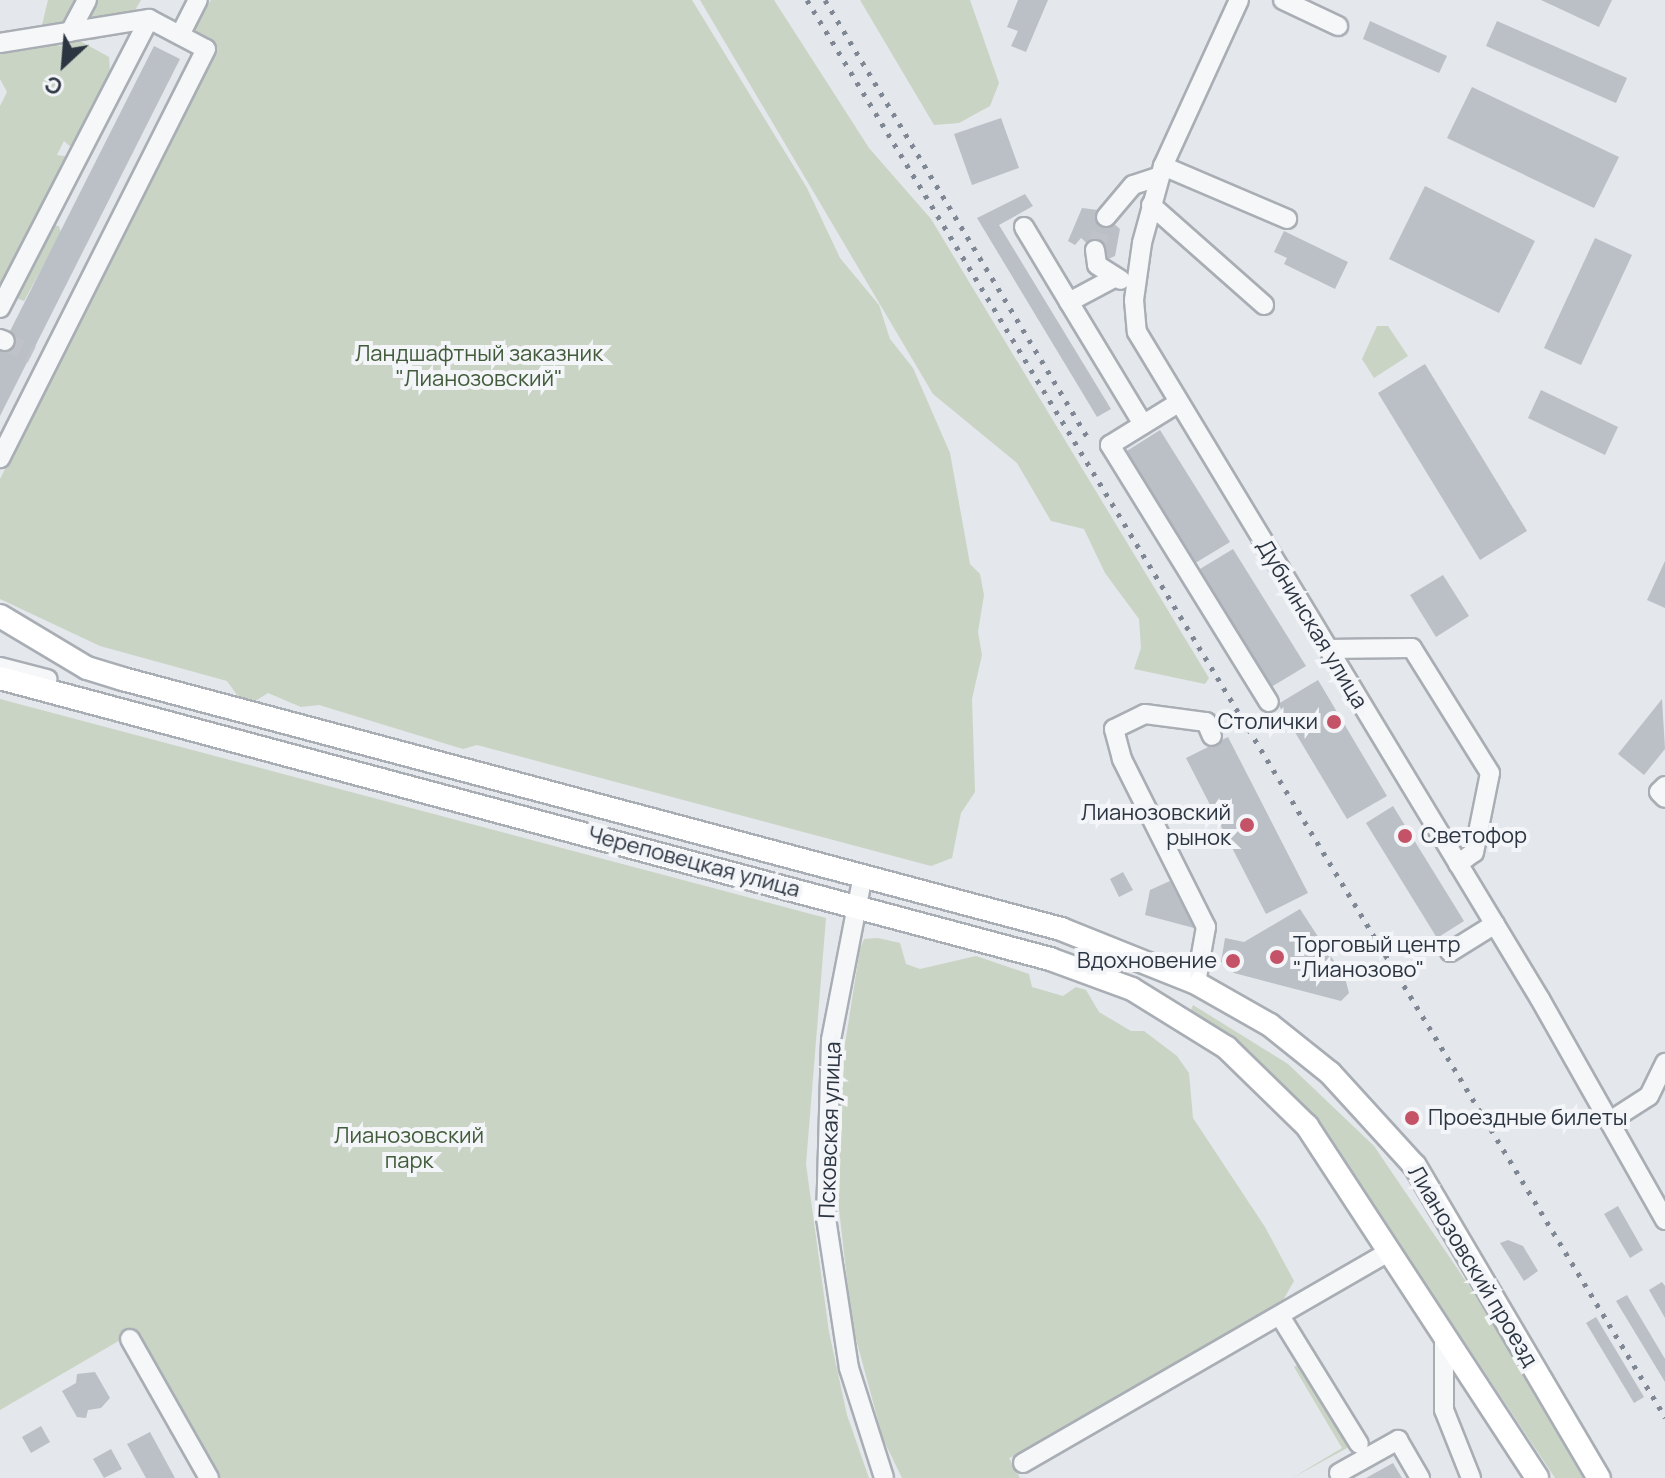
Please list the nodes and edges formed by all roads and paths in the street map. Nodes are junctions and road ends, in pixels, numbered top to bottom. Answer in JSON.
{"nodes":[{"id":1,"x":87,"y":0,"type":"edge"},
{"id":2,"x":198,"y":0,"type":"edge"},
{"id":3,"x":1239,"y":0,"type":"edge"},
{"id":4,"x":1283,"y":0,"type":"edge"},
{"id":5,"x":149,"y":19,"type":"junction"},
{"id":6,"x":1338,"y":26,"type":"dead end"},
{"id":7,"x":70,"y":32,"type":"junction"},
{"id":8,"x":180,"y":35,"type":"junction"},
{"id":9,"x":0,"y":43,"type":"edge"},
{"id":10,"x":1162,"y":171,"type":"junction"},
{"id":11,"x":1151,"y":205,"type":"junction"},
{"id":12,"x":1106,"y":217,"type":"tunnel mouth"},
{"id":13,"x":1287,"y":219,"type":"dead end"},
{"id":14,"x":1024,"y":227,"type":"dead end"},
{"id":15,"x":1095,"y":250,"type":"dead end"},
{"id":16,"x":1112,"y":279,"type":"junction"},
{"id":17,"x":1136,"y":282,"type":"junction"},
{"id":18,"x":1069,"y":302,"type":"junction"},
{"id":19,"x":1264,"y":305,"type":"dead end"},
{"id":20,"x":0,"y":308,"type":"edge"},
{"id":21,"x":1178,"y":403,"type":"junction"},
{"id":22,"x":1143,"y":424,"type":"junction"},
{"id":23,"x":0,"y":458,"type":"edge"},
{"id":24,"x":0,"y":616,"type":"edge"},
{"id":25,"x":0,"y":625,"type":"edge"},
{"id":26,"x":1328,"y":649,"type":"junction"},
{"id":27,"x":0,"y":667,"type":"edge"},
{"id":28,"x":0,"y":678,"type":"edge"},
{"id":29,"x":1269,"y":702,"type":"dead end"},
{"id":30,"x":223,"y":706,"type":"junction"},
{"id":31,"x":219,"y":732,"type":"junction"},
{"id":32,"x":1212,"y":736,"type":"dead end"},
{"id":33,"x":1665,"y":786,"type":"edge"},
{"id":34,"x":1665,"y":798,"type":"edge"},
{"id":35,"x":1458,"y":864,"type":"junction"},
{"id":36,"x":863,"y":875,"type":"junction"},
{"id":37,"x":856,"y":906,"type":"junction"},
{"id":38,"x":1495,"y":924,"type":"junction"},
{"id":39,"x":1450,"y":952,"type":"dead end"},
{"id":40,"x":1165,"y":968,"type":"joint"},
{"id":41,"x":1196,"y":983,"type":"junction"},
{"id":42,"x":1665,"y":1063,"type":"edge"},
{"id":43,"x":1610,"y":1121,"type":"junction"},
{"id":44,"x":1665,"y":1220,"type":"edge"},
{"id":45,"x":1389,"y":1252,"type":"junction"},
{"id":46,"x":1280,"y":1316,"type":"junction"},
{"id":47,"x":1444,"y":1335,"type":"junction"},
{"id":48,"x":130,"y":1339,"type":"dead end"},
{"id":49,"x":1359,"y":1444,"type":"dead end"},
{"id":50,"x":1023,"y":1463,"type":"dead end"},
{"id":51,"x":1339,"y":1473,"type":"dead end"},
{"id":52,"x":209,"y":1478,"type":"edge"},
{"id":53,"x":884,"y":1478,"type":"edge"},
{"id":54,"x":1420,"y":1478,"type":"edge"},
{"id":55,"x":1471,"y":1478,"type":"edge"},
{"id":56,"x":1537,"y":1478,"type":"edge"},
{"id":57,"x":1599,"y":1478,"type":"edge"}],
"edges":[{"from":1,"to":7,"type":"street"},
{"from":2,"to":8,"type":"street"},
{"from":3,"to":10,"type":"street","name":"Дубнинская улица"},
{"from":4,"to":6,"type":"street"},
{"from":5,"to":7,"type":"street"},
{"from":5,"to":8,"type":"street"},
{"from":5,"to":20,"type":"street"},
{"from":7,"to":9,"type":"street"},
{"from":8,"to":23,"type":"street"},
{"from":10,"to":11,"type":"street","name":"Дубнинская улица"},
{"from":10,"to":12,"type":"street"},
{"from":10,"to":13,"type":"street"},
{"from":11,"to":17,"type":"street","name":"Дубнинская улица"},
{"from":11,"to":19,"type":"street"},
{"from":14,"to":18,"type":"street"},
{"from":15,"to":16,"type":"street"},
{"from":16,"to":17,"type":"street"},
{"from":16,"to":18,"type":"street"},
{"from":17,"to":21,"type":"street","name":"Дубнинская улица"},
{"from":18,"to":22,"type":"street"},
{"from":21,"to":22,"type":"street"},
{"from":21,"to":26,"type":"street","name":"Дубнинская улица"},
{"from":22,"to":29,"type":"street"},
{"from":24,"to":30,"type":"main road","name":"Череповецкая улица"},
{"from":25,"to":30,"type":"street","name":"Череповецкая улица"},
{"from":26,"to":35,"type":"street","name":"Дубнинская улица"},
{"from":26,"to":35,"type":"street"},
{"from":27,"to":31,"type":"street","name":"Череповецкая улица"},
{"from":28,"to":31,"type":"main road","name":"Череповецкая улица"},
{"from":30,"to":36,"type":"main road","name":"Череповецкая улица"},
{"from":31,"to":37,"type":"main road","name":"Череповецкая улица"},
{"from":32,"to":41,"type":"street"},
{"from":33,"to":34,"type":"street"},
{"from":35,"to":38,"type":"street","name":"Дубнинская улица"},
{"from":36,"to":37,"type":"street","name":"Псковская улица"},
{"from":36,"to":40,"type":"main road","name":"Череповецкая улица"},
{"from":37,"to":45,"type":"main road","name":"Череповецкая улица"},
{"from":37,"to":53,"type":"street","name":"Псковская улица"},
{"from":38,"to":39,"type":"street"},
{"from":38,"to":43,"type":"street","name":"Дубнинская улица"},
{"from":40,"to":41,"type":"main road","name":"Лианозовский проезд"},
{"from":41,"to":57,"type":"main road","name":"Лианозовский проезд"},
{"from":42,"to":43,"type":"street"},
{"from":43,"to":44,"type":"street","name":"Дубнинская улица"},
{"from":45,"to":46,"type":"street"},
{"from":45,"to":47,"type":"main road"},
{"from":46,"to":49,"type":"street"},
{"from":46,"to":50,"type":"street"},
{"from":47,"to":55,"type":"street"},
{"from":47,"to":56,"type":"main road"},
{"from":48,"to":52,"type":"street"},
{"from":51,"to":54,"type":"street"}]}
